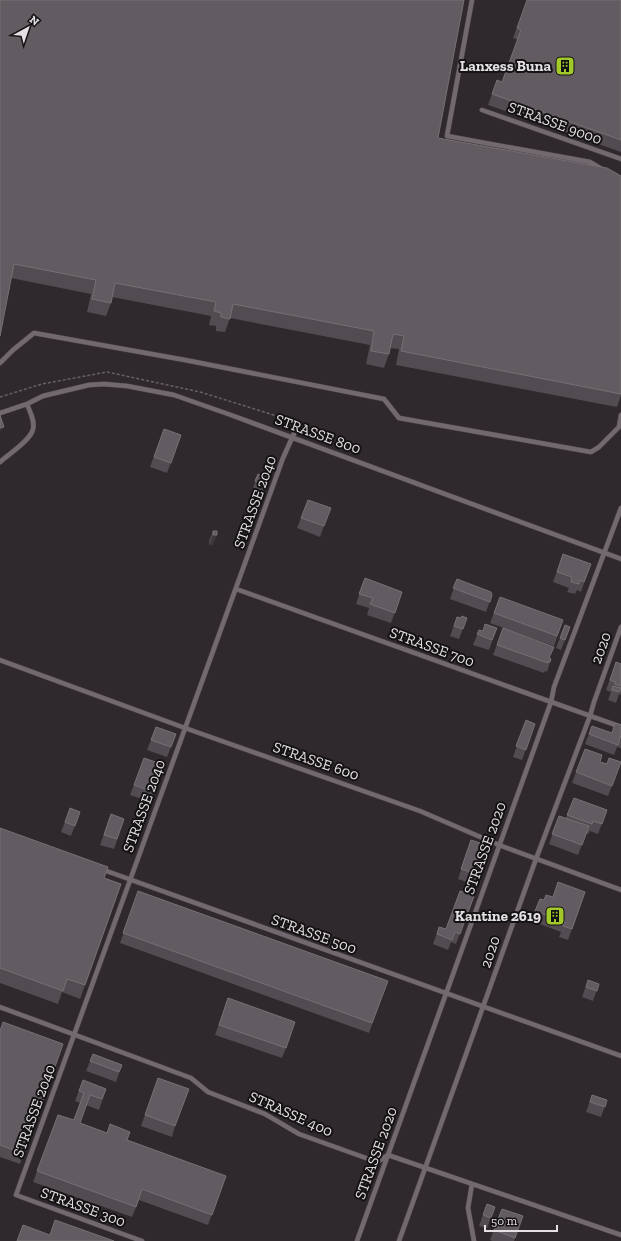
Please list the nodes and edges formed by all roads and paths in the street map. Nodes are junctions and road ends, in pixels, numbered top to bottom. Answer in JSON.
{"nodes":[{"id":1,"x":472,"y":0,"type":"edge"},
{"id":2,"x":482,"y":110,"type":"dead end"},
{"id":3,"x":621,"y":159,"type":"edge"},
{"id":4,"x":602,"y":170,"type":"edge"},
{"id":5,"x":0,"y":363,"type":"edge"},
{"id":6,"x":28,"y":404,"type":"junction"},
{"id":7,"x":0,"y":413,"type":"edge"},
{"id":8,"x":621,"y":415,"type":"edge"},
{"id":9,"x":297,"y":427,"type":"dead end"},
{"id":10,"x":293,"y":437,"type":"junction"},
{"id":11,"x":0,"y":462,"type":"edge"},
{"id":12,"x":621,"y":508,"type":"edge"},
{"id":13,"x":604,"y":553,"type":"junction"},
{"id":14,"x":621,"y":559,"type":"edge"},
{"id":15,"x":236,"y":589,"type":"junction"},
{"id":16,"x":621,"y":627,"type":"edge"},
{"id":17,"x":0,"y":660,"type":"edge"},
{"id":18,"x":551,"y":702,"type":"junction"},
{"id":19,"x":590,"y":716,"type":"junction"},
{"id":20,"x":621,"y":727,"type":"edge"},
{"id":21,"x":185,"y":728,"type":"junction"},
{"id":22,"x":499,"y":845,"type":"junction"},
{"id":23,"x":536,"y":859,"type":"junction"},
{"id":24,"x":94,"y":867,"type":"edge"},
{"id":25,"x":130,"y":880,"type":"junction"},
{"id":26,"x":621,"y":890,"type":"edge"},
{"id":27,"x":446,"y":994,"type":"junction"},
{"id":28,"x":0,"y":1007,"type":"edge"},
{"id":29,"x":484,"y":1007,"type":"junction"},
{"id":30,"x":74,"y":1035,"type":"junction"},
{"id":31,"x":621,"y":1056,"type":"edge"},
{"id":32,"x":388,"y":1155,"type":"junction"},
{"id":33,"x":426,"y":1168,"type":"junction"},
{"id":34,"x":472,"y":1184,"type":"junction"},
{"id":35,"x":16,"y":1195,"type":"joint"},
{"id":36,"x":621,"y":1235,"type":"edge"},
{"id":37,"x":142,"y":1241,"type":"edge"},
{"id":38,"x":357,"y":1241,"type":"edge"},
{"id":39,"x":400,"y":1241,"type":"edge"},
{"id":40,"x":474,"y":1241,"type":"edge"}],
"edges":[{"from":1,"to":4,"type":"lane"},
{"from":2,"to":3,"type":"lane","name":"STRASSE 9000"},
{"from":5,"to":8,"type":"lane"},
{"from":6,"to":7,"type":"lane","name":"STRASSE 800"},
{"from":6,"to":10,"type":"lane","name":"STRASSE 800"},
{"from":6,"to":11,"type":"lane"},
{"from":9,"to":10,"type":"lane","name":"STRASSE 2040"},
{"from":10,"to":13,"type":"lane","name":"STRASSE 800"},
{"from":10,"to":15,"type":"lane","name":"STRASSE 2040"},
{"from":12,"to":13,"type":"lane","name":"STRASSE 2020"},
{"from":13,"to":14,"type":"lane","name":"STRASSE 800"},
{"from":13,"to":18,"type":"lane","name":"STRASSE 2020"},
{"from":15,"to":18,"type":"lane","name":"STRASSE 700"},
{"from":15,"to":21,"type":"lane","name":"STRASSE 2040"},
{"from":16,"to":19,"type":"lane","name":"2020"},
{"from":17,"to":21,"type":"lane","name":"STRASSE 600"},
{"from":18,"to":19,"type":"lane","name":"STRASSE 700"},
{"from":18,"to":22,"type":"lane","name":"STRASSE 2020"},
{"from":19,"to":20,"type":"lane","name":"STRASSE 700"},
{"from":19,"to":23,"type":"lane","name":"2020"},
{"from":21,"to":22,"type":"lane","name":"STRASSE 600"},
{"from":21,"to":25,"type":"lane","name":"STRASSE 2040"},
{"from":22,"to":23,"type":"lane","name":"STRASSE 600"},
{"from":22,"to":27,"type":"lane","name":"STRASSE 2020"},
{"from":23,"to":26,"type":"lane","name":"STRASSE 600"},
{"from":23,"to":29,"type":"lane","name":"2020"},
{"from":24,"to":25,"type":"lane","name":"STRASSE 500"},
{"from":25,"to":27,"type":"lane","name":"STRASSE 500"},
{"from":25,"to":30,"type":"lane","name":"STRASSE 2040"},
{"from":27,"to":29,"type":"lane","name":"STRASSE 500"},
{"from":27,"to":32,"type":"lane","name":"STRASSE 2020"},
{"from":28,"to":30,"type":"lane","name":"STRASSE 400"},
{"from":29,"to":31,"type":"lane","name":"STRASSE 500"},
{"from":29,"to":33,"type":"lane","name":"2020"},
{"from":30,"to":32,"type":"lane","name":"STRASSE 400"},
{"from":30,"to":35,"type":"lane","name":"STRASSE 2040"},
{"from":32,"to":33,"type":"lane"},
{"from":32,"to":38,"type":"lane","name":"STRASSE 2020"},
{"from":33,"to":34,"type":"lane"},
{"from":33,"to":39,"type":"lane","name":"2020"},
{"from":34,"to":36,"type":"lane"},
{"from":34,"to":40,"type":"lane"},
{"from":35,"to":37,"type":"lane","name":"STRASSE 300"}]}
